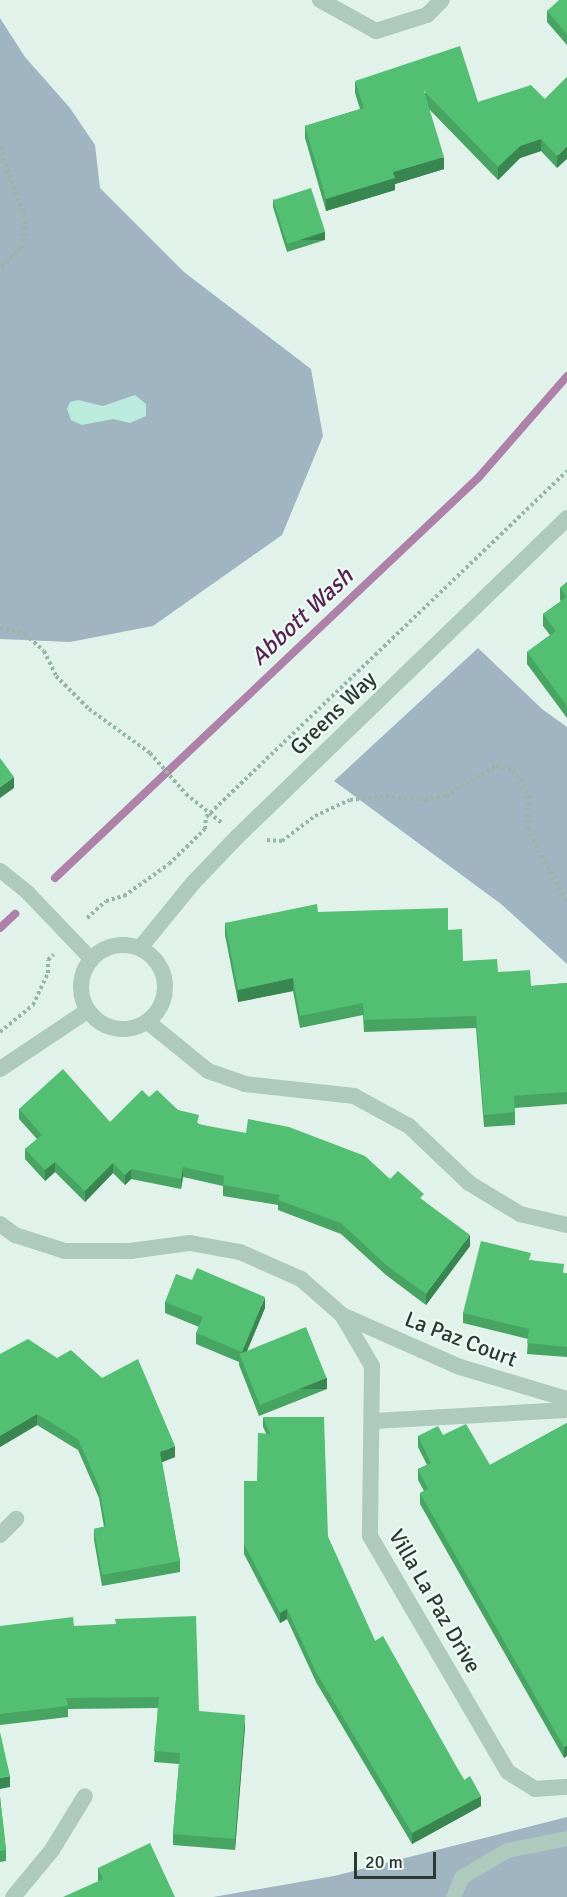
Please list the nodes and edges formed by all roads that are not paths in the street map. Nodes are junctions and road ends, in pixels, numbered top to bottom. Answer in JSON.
{"nodes":[{"id":1,"x":320,"y":0,"type":"edge"},
{"id":2,"x":442,"y":0,"type":"edge"},
{"id":3,"x":567,"y":518,"type":"edge"},
{"id":4,"x":0,"y":870,"type":"edge"},
{"id":5,"x":140,"y":948,"type":"junction"},
{"id":6,"x":91,"y":959,"type":"junction"},
{"id":7,"x":87,"y":1011,"type":"junction"},
{"id":8,"x":148,"y":1022,"type":"junction"},
{"id":9,"x":0,"y":1069,"type":"edge"},
{"id":10,"x":0,"y":1224,"type":"edge"},
{"id":11,"x":567,"y":1225,"type":"edge"},
{"id":12,"x":342,"y":1315,"type":"junction"},
{"id":13,"x":567,"y":1400,"type":"edge"},
{"id":14,"x":567,"y":1410,"type":"edge"},
{"id":15,"x":374,"y":1421,"type":"junction"},
{"id":16,"x":16,"y":1519,"type":"dead end"},
{"id":17,"x":0,"y":1534,"type":"edge"},
{"id":18,"x":567,"y":1787,"type":"edge"},
{"id":19,"x":86,"y":1796,"type":"dead end"},
{"id":20,"x":567,"y":1838,"type":"edge"},
{"id":21,"x":13,"y":1897,"type":"edge"},
{"id":22,"x":453,"y":1897,"type":"edge"}],
"edges":[{"from":1,"to":2,"type":"street"},
{"from":3,"to":5,"type":"street","name":"Greens Way"},
{"from":4,"to":6,"type":"lane"},
{"from":5,"to":6,"type":"street"},
{"from":5,"to":8,"type":"street"},
{"from":6,"to":7,"type":"street"},
{"from":7,"to":8,"type":"street"},
{"from":7,"to":9,"type":"street"},
{"from":8,"to":11,"type":"street"},
{"from":10,"to":12,"type":"street","name":"Villa La Paz Drive"},
{"from":12,"to":13,"type":"street","name":"La Paz Court"},
{"from":12,"to":15,"type":"street","name":"Villa La Paz Drive"},
{"from":14,"to":15,"type":"street"},
{"from":15,"to":18,"type":"street","name":"Villa La Paz Drive"},
{"from":16,"to":17,"type":"street"},
{"from":19,"to":21,"type":"street"},
{"from":20,"to":22,"type":"lane"}]}
